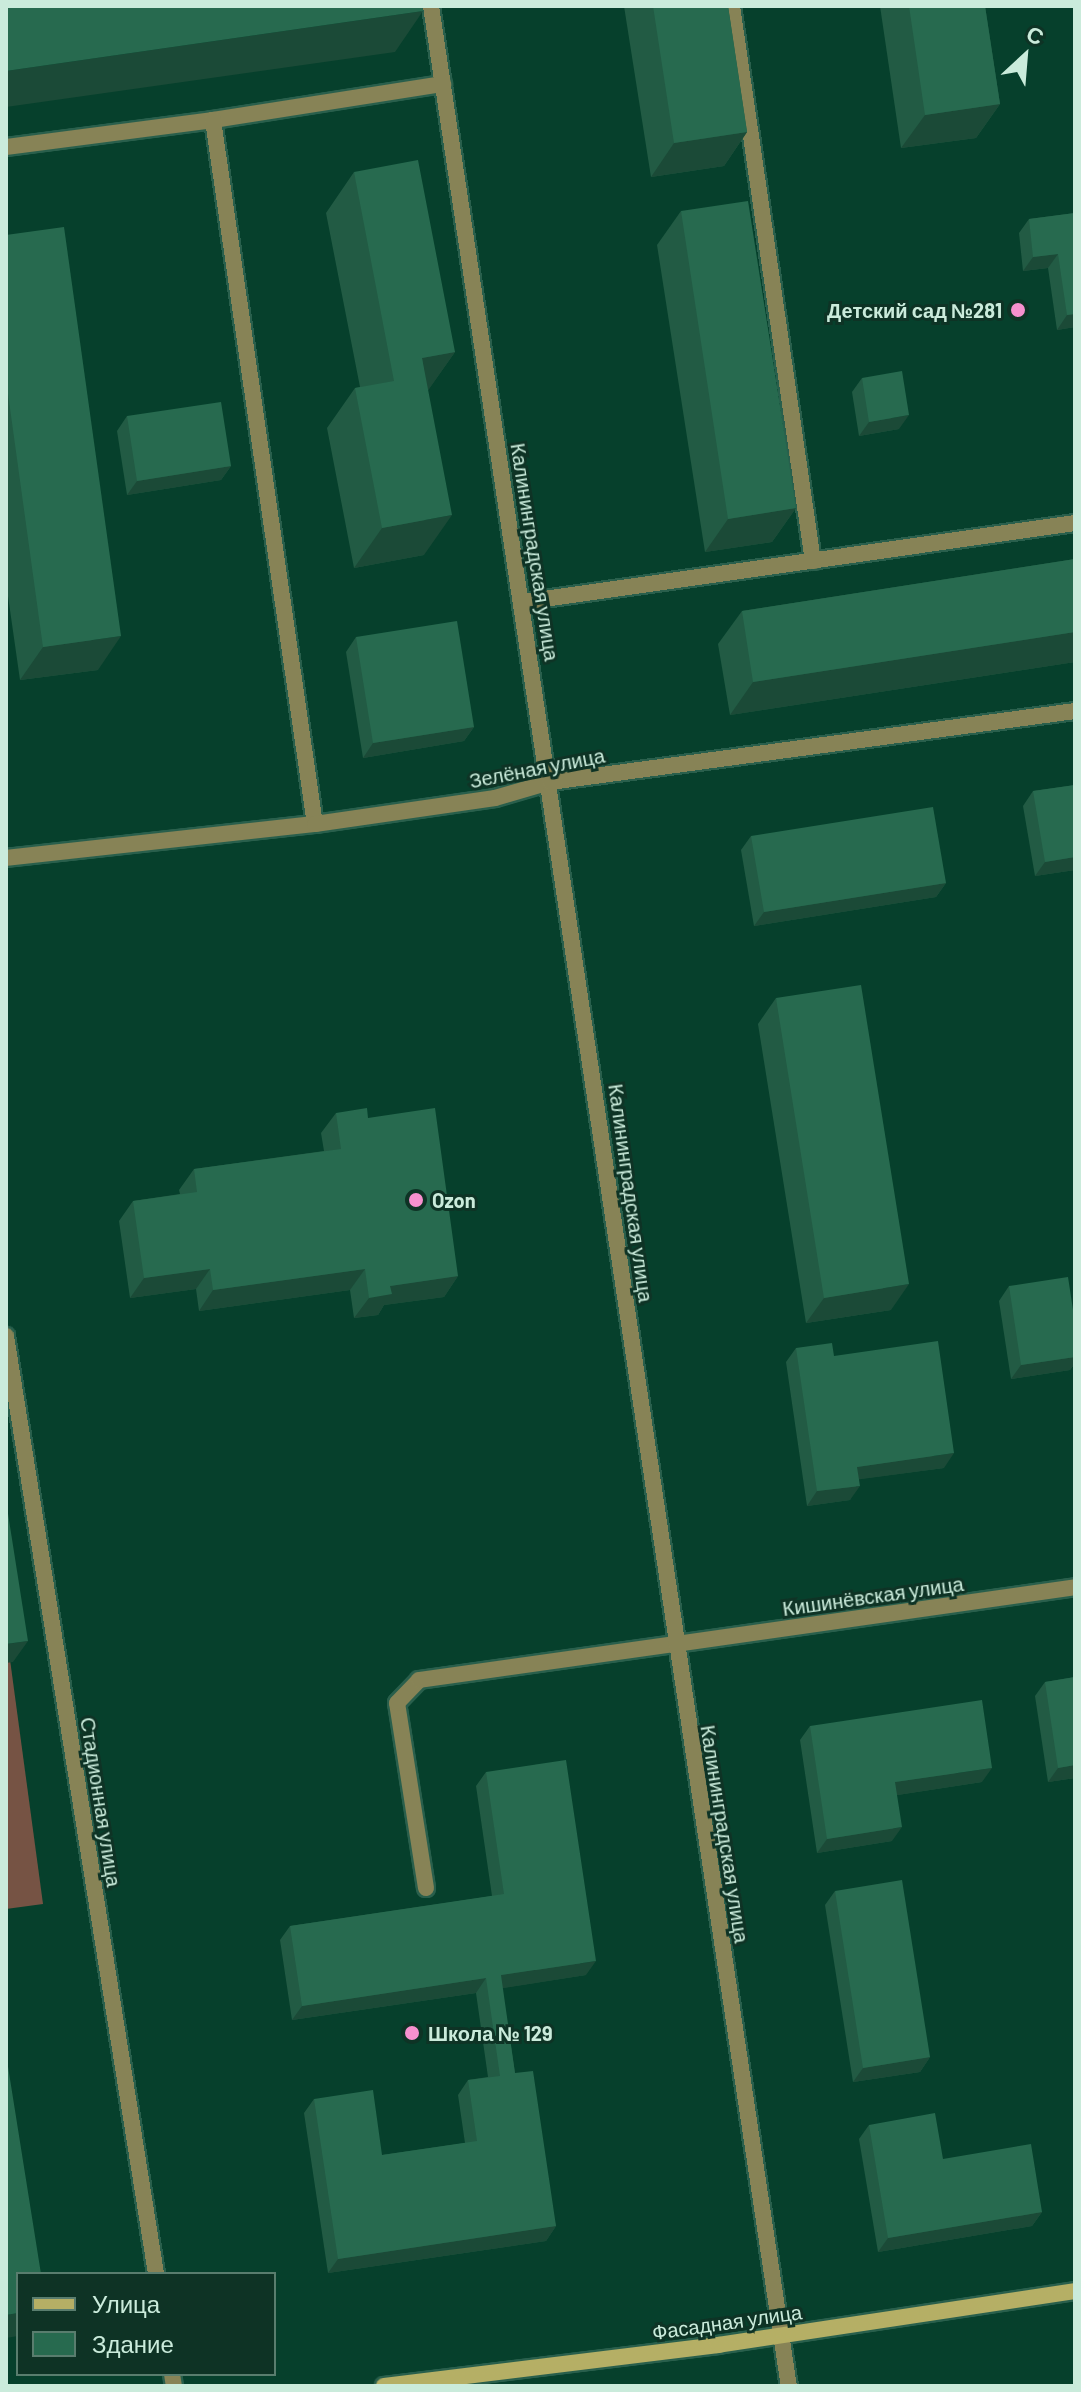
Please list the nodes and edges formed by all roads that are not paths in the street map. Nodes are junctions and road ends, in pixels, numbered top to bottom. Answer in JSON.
{"nodes":[{"id":1,"x":431,"y":6,"type":"edge"},
{"id":2,"x":732,"y":6,"type":"edge"},
{"id":3,"x":443,"y":84,"type":"junction"},
{"id":4,"x":213,"y":120,"type":"junction"},
{"id":5,"x":6,"y":147,"type":"edge"},
{"id":6,"x":1075,"y":523,"type":"edge"},
{"id":7,"x":813,"y":561,"type":"junction"},
{"id":8,"x":523,"y":602,"type":"junction"},
{"id":9,"x":1075,"y":711,"type":"edge"},
{"id":10,"x":550,"y":782,"type":"junction"},
{"id":11,"x":315,"y":824,"type":"junction"},
{"id":12,"x":6,"y":858,"type":"edge"},
{"id":13,"x":6,"y":1336,"type":"edge"},
{"id":14,"x":1075,"y":1587,"type":"edge"},
{"id":15,"x":676,"y":1644,"type":"junction"},
{"id":16,"x":426,"y":1888,"type":"dead end"},
{"id":17,"x":156,"y":2272,"type":"edge"},
{"id":18,"x":1075,"y":2291,"type":"edge"},
{"id":19,"x":781,"y":2335,"type":"junction"},
{"id":20,"x":384,"y":2386,"type":"edge"},
{"id":21,"x":789,"y":2386,"type":"edge"}],
"edges":[{"from":1,"to":3,"type":"street","name":"Калининградская улица"},
{"from":2,"to":7,"type":"street"},
{"from":3,"to":4,"type":"street"},
{"from":3,"to":8,"type":"street","name":"Калининградская улица"},
{"from":4,"to":5,"type":"street"},
{"from":4,"to":11,"type":"street"},
{"from":6,"to":7,"type":"street"},
{"from":7,"to":8,"type":"street"},
{"from":8,"to":10,"type":"street","name":"Калининградская улица"},
{"from":9,"to":10,"type":"street","name":"Зелёная улица"},
{"from":10,"to":11,"type":"street","name":"Зелёная улица"},
{"from":10,"to":15,"type":"street","name":"Калининградская улица"},
{"from":11,"to":12,"type":"street","name":"Зелёная улица"},
{"from":13,"to":17,"type":"street","name":"Стадионная улица"},
{"from":14,"to":15,"type":"street","name":"Кишинёвская улица"},
{"from":15,"to":16,"type":"street","name":"Кишинёвская улица"},
{"from":15,"to":19,"type":"street","name":"Калининградская улица"},
{"from":18,"to":19,"type":"main road","name":"Фасадная улица"},
{"from":19,"to":20,"type":"main road","name":"Фасадная улица"},
{"from":19,"to":21,"type":"street","name":"Калининградская улица"}]}
